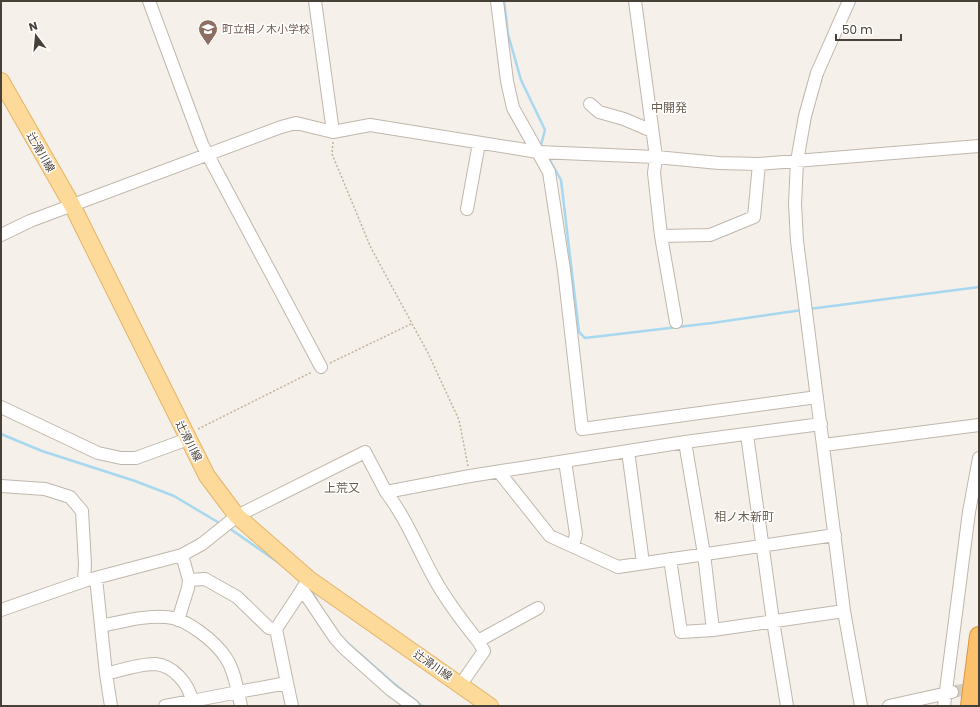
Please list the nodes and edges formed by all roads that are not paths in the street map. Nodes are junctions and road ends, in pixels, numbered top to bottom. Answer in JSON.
{"nodes":[{"id":1,"x":149,"y":1,"type":"edge"},
{"id":2,"x":315,"y":1,"type":"edge"},
{"id":3,"x":497,"y":1,"type":"edge"},
{"id":4,"x":635,"y":1,"type":"edge"},
{"id":5,"x":849,"y":1,"type":"edge"},
{"id":6,"x":1,"y":80,"type":"edge"},
{"id":7,"x":590,"y":104,"type":"dead end"},
{"id":8,"x":652,"y":131,"type":"junction"},
{"id":9,"x":334,"y":132,"type":"junction"},
{"id":10,"x":479,"y":143,"type":"junction"},
{"id":11,"x":979,"y":146,"type":"edge"},
{"id":12,"x":538,"y":152,"type":"junction"},
{"id":13,"x":208,"y":154,"type":"junction"},
{"id":14,"x":656,"y":157,"type":"junction"},
{"id":15,"x":797,"y":162,"type":"junction"},
{"id":16,"x":759,"y":164,"type":"junction"},
{"id":17,"x":72,"y":205,"type":"junction"},
{"id":18,"x":467,"y":209,"type":"dead end"},
{"id":19,"x":1,"y":235,"type":"edge"},
{"id":20,"x":661,"y":236,"type":"junction"},
{"id":21,"x":676,"y":322,"type":"dead end"},
{"id":22,"x":321,"y":367,"type":"road end"},
{"id":23,"x":817,"y":396,"type":"junction"},
{"id":24,"x":1,"y":407,"type":"edge"},
{"id":25,"x":821,"y":424,"type":"junction"},
{"id":26,"x":979,"y":425,"type":"edge"},
{"id":27,"x":747,"y":435,"type":"junction"},
{"id":28,"x":188,"y":439,"type":"junction"},
{"id":29,"x":685,"y":442,"type":"junction"},
{"id":30,"x":824,"y":445,"type":"junction"},
{"id":31,"x":628,"y":451,"type":"junction"},
{"id":32,"x":979,"y":458,"type":"edge"},
{"id":33,"x":565,"y":461,"type":"junction"},
{"id":34,"x":499,"y":472,"type":"junction"},
{"id":35,"x":1,"y":486,"type":"edge"},
{"id":36,"x":386,"y":492,"type":"junction"},
{"id":37,"x":237,"y":516,"type":"junction"},
{"id":38,"x":835,"y":535,"type":"junction"},
{"id":39,"x":573,"y":546,"type":"junction"},
{"id":40,"x":762,"y":546,"type":"junction"},
{"id":41,"x":704,"y":554,"type":"junction"},
{"id":42,"x":182,"y":555,"type":"junction"},
{"id":43,"x":670,"y":559,"type":"junction"},
{"id":44,"x":643,"y":563,"type":"junction"},
{"id":45,"x":96,"y":578,"type":"junction"},
{"id":46,"x":189,"y":580,"type":"junction"},
{"id":47,"x":84,"y":581,"type":"junction"},
{"id":48,"x":306,"y":584,"type":"junction"},
{"id":49,"x":538,"y":608,"type":"dead end"},
{"id":50,"x":1,"y":610,"type":"edge"},
{"id":51,"x":844,"y":611,"type":"junction"},
{"id":52,"x":178,"y":620,"type":"junction"},
{"id":53,"x":773,"y":621,"type":"junction"},
{"id":54,"x":101,"y":626,"type":"junction"},
{"id":55,"x":276,"y":629,"type":"junction"},
{"id":56,"x":713,"y":630,"type":"junction"},
{"id":57,"x":979,"y":636,"type":"edge"},
{"id":58,"x":478,"y":641,"type":"junction"},
{"id":59,"x":106,"y":674,"type":"junction"},
{"id":60,"x":287,"y":683,"type":"junction"},
{"id":61,"x":461,"y":684,"type":"junction"},
{"id":62,"x":238,"y":692,"type":"junction"},
{"id":63,"x":949,"y":693,"type":"junction"},
{"id":64,"x":192,"y":701,"type":"junction"},
{"id":65,"x":110,"y":706,"type":"edge"},
{"id":66,"x":165,"y":706,"type":"edge"},
{"id":67,"x":241,"y":706,"type":"edge"},
{"id":68,"x":292,"y":706,"type":"edge"},
{"id":69,"x":413,"y":706,"type":"edge"},
{"id":70,"x":490,"y":706,"type":"edge"},
{"id":71,"x":787,"y":706,"type":"edge"},
{"id":72,"x":861,"y":706,"type":"edge"},
{"id":73,"x":889,"y":706,"type":"edge"},
{"id":74,"x":944,"y":706,"type":"edge"},
{"id":75,"x":970,"y":706,"type":"edge"}],
"edges":[{"from":1,"to":13,"type":"street"},
{"from":2,"to":9,"type":"street"},
{"from":3,"to":12,"type":"street"},
{"from":4,"to":8,"type":"street"},
{"from":5,"to":15,"type":"street"},
{"from":6,"to":17,"type":"main road","name":"辻滑川線"},
{"from":7,"to":8,"type":"street"},
{"from":8,"to":14,"type":"street"},
{"from":9,"to":10,"type":"street"},
{"from":9,"to":13,"type":"street"},
{"from":10,"to":12,"type":"street"},
{"from":10,"to":18,"type":"street"},
{"from":11,"to":15,"type":"street"},
{"from":12,"to":14,"type":"street"},
{"from":12,"to":23,"type":"street"},
{"from":13,"to":17,"type":"street"},
{"from":13,"to":22,"type":"street"},
{"from":14,"to":16,"type":"street"},
{"from":14,"to":20,"type":"street"},
{"from":15,"to":16,"type":"street"},
{"from":15,"to":23,"type":"street"},
{"from":16,"to":20,"type":"street"},
{"from":17,"to":19,"type":"street"},
{"from":17,"to":28,"type":"main road","name":"辻滑川線"},
{"from":20,"to":21,"type":"street"},
{"from":23,"to":25,"type":"street"},
{"from":24,"to":28,"type":"street"},
{"from":25,"to":27,"type":"street"},
{"from":25,"to":30,"type":"street"},
{"from":26,"to":30,"type":"street"},
{"from":27,"to":29,"type":"street"},
{"from":27,"to":40,"type":"street"},
{"from":28,"to":37,"type":"main road","name":"辻滑川線"},
{"from":29,"to":31,"type":"street"},
{"from":29,"to":41,"type":"street"},
{"from":30,"to":38,"type":"street"},
{"from":31,"to":33,"type":"street"},
{"from":31,"to":44,"type":"street"},
{"from":32,"to":63,"type":"street"},
{"from":33,"to":34,"type":"street"},
{"from":33,"to":39,"type":"street"},
{"from":34,"to":36,"type":"street"},
{"from":34,"to":39,"type":"street"},
{"from":35,"to":47,"type":"street"},
{"from":36,"to":37,"type":"street"},
{"from":36,"to":58,"type":"street"},
{"from":37,"to":42,"type":"street"},
{"from":37,"to":48,"type":"main road","name":"辻滑川線"},
{"from":38,"to":40,"type":"street"},
{"from":38,"to":51,"type":"street"},
{"from":39,"to":44,"type":"street"},
{"from":40,"to":41,"type":"street"},
{"from":40,"to":53,"type":"street"},
{"from":41,"to":43,"type":"street"},
{"from":41,"to":56,"type":"street"},
{"from":42,"to":45,"type":"street"},
{"from":42,"to":46,"type":"street"},
{"from":43,"to":44,"type":"street"},
{"from":43,"to":56,"type":"street"},
{"from":45,"to":47,"type":"street"},
{"from":45,"to":54,"type":"street"},
{"from":46,"to":52,"type":"street"},
{"from":46,"to":55,"type":"street"},
{"from":47,"to":50,"type":"street"},
{"from":48,"to":55,"type":"street"},
{"from":48,"to":61,"type":"main road","name":"辻滑川線"},
{"from":48,"to":69,"type":"street"},
{"from":49,"to":58,"type":"street"},
{"from":51,"to":53,"type":"street"},
{"from":51,"to":72,"type":"street"},
{"from":52,"to":54,"type":"street"},
{"from":52,"to":62,"type":"street"},
{"from":53,"to":56,"type":"street"},
{"from":53,"to":71,"type":"street"},
{"from":54,"to":59,"type":"street"},
{"from":55,"to":60,"type":"street"},
{"from":57,"to":75,"type":"highway"},
{"from":58,"to":61,"type":"street"},
{"from":59,"to":64,"type":"street"},
{"from":59,"to":65,"type":"street"},
{"from":60,"to":62,"type":"street"},
{"from":60,"to":68,"type":"street"},
{"from":61,"to":70,"type":"main road","name":"辻滑川線"},
{"from":62,"to":64,"type":"street"},
{"from":62,"to":67,"type":"street"},
{"from":63,"to":73,"type":"street"},
{"from":63,"to":74,"type":"street"},
{"from":64,"to":66,"type":"street"}]}
